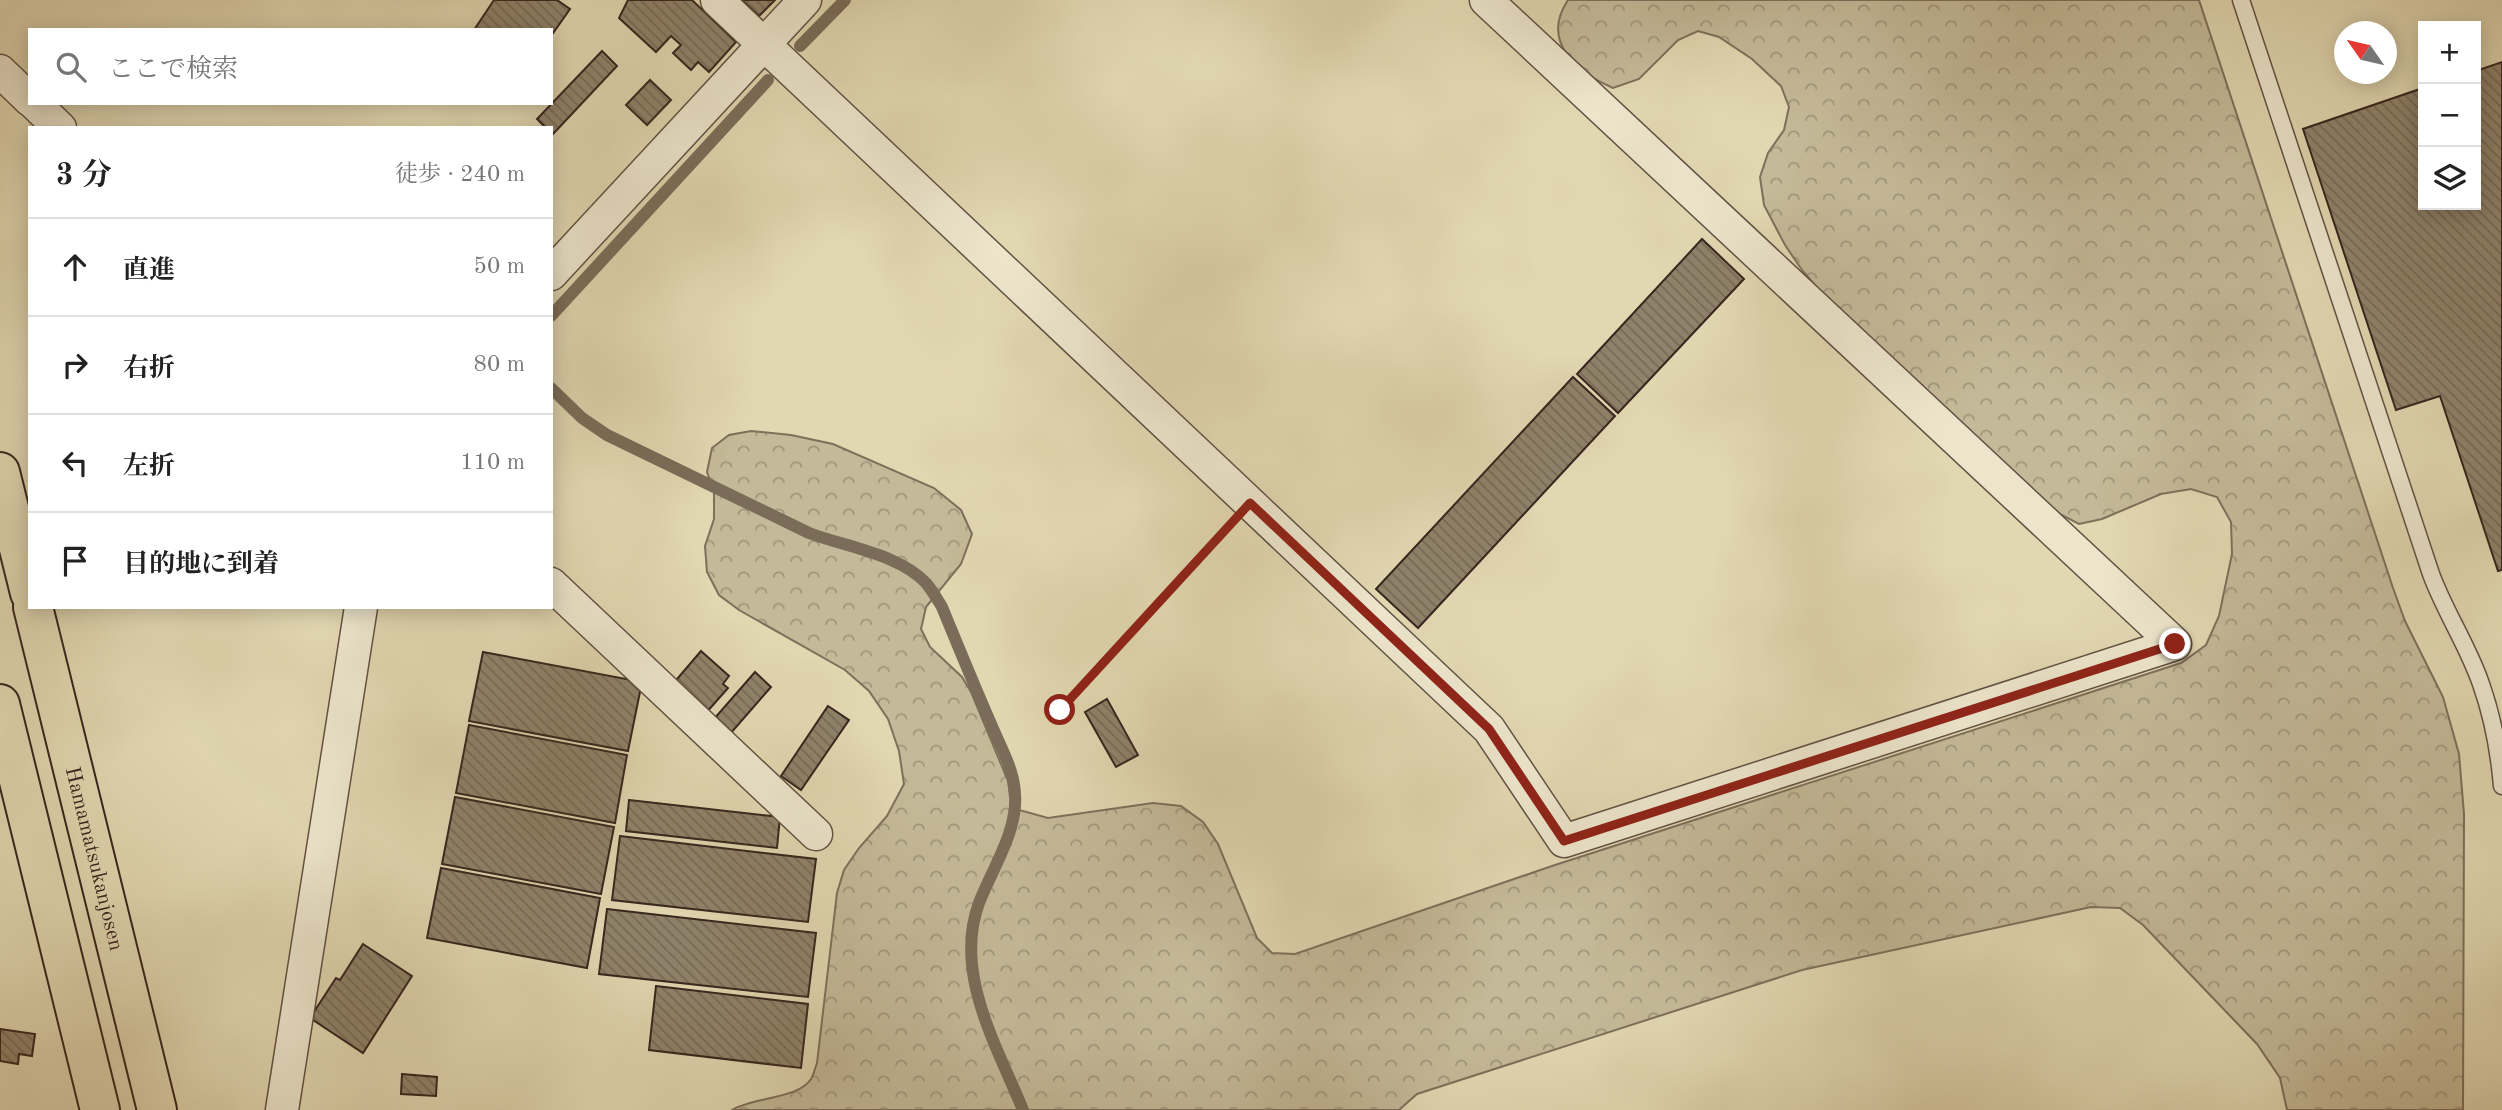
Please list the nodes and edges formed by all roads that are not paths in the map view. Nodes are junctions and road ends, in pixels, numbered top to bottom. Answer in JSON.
{"nodes":[{"id":1,"x":717,"y":0,"type":"edge"},
{"id":2,"x":805,"y":0,"type":"edge"},
{"id":3,"x":1486,"y":0,"type":"edge"},
{"id":4,"x":2241,"y":0,"type":"edge"},
{"id":5,"x":763,"y":43,"type":"junction"},
{"id":6,"x":0,"y":71,"type":"edge"},
{"id":7,"x":28,"y":98,"type":"edge"},
{"id":8,"x":36,"y":105,"type":"edge"},
{"id":9,"x":58,"y":126,"type":"edge"},
{"id":10,"x":553,"y":272,"type":"edge"},
{"id":11,"x":0,"y":472,"type":"edge"},
{"id":12,"x":28,"y":585,"type":"edge"},
{"id":13,"x":553,"y":586,"type":"edge"},
{"id":14,"x":33,"y":609,"type":"edge"},
{"id":15,"x":361,"y":609,"type":"edge"},
{"id":16,"x":0,"y":704,"type":"edge"},
{"id":17,"x":2502,"y":786,"type":"edge"},
{"id":18,"x":816,"y":834,"type":"dead end"},
{"id":19,"x":100,"y":1110,"type":"edge"},
{"id":20,"x":157,"y":1110,"type":"edge"},
{"id":21,"x":282,"y":1110,"type":"edge"}],
"edges":[{"from":1,"to":5,"type":"street"},
{"from":2,"to":5,"type":"street"},
{"from":3,"to":5,"type":"street"},
{"from":4,"to":17,"type":"lane"},
{"from":5,"to":10,"type":"street"},
{"from":6,"to":7,"type":"street"},
{"from":8,"to":9,"type":"street"},
{"from":11,"to":12,"type":"main road"},
{"from":13,"to":18,"type":"street"},
{"from":14,"to":20,"type":"main road","name":"Hamamatsukanjosen"},
{"from":15,"to":21,"type":"street"},
{"from":16,"to":19,"type":"main road"}]}
